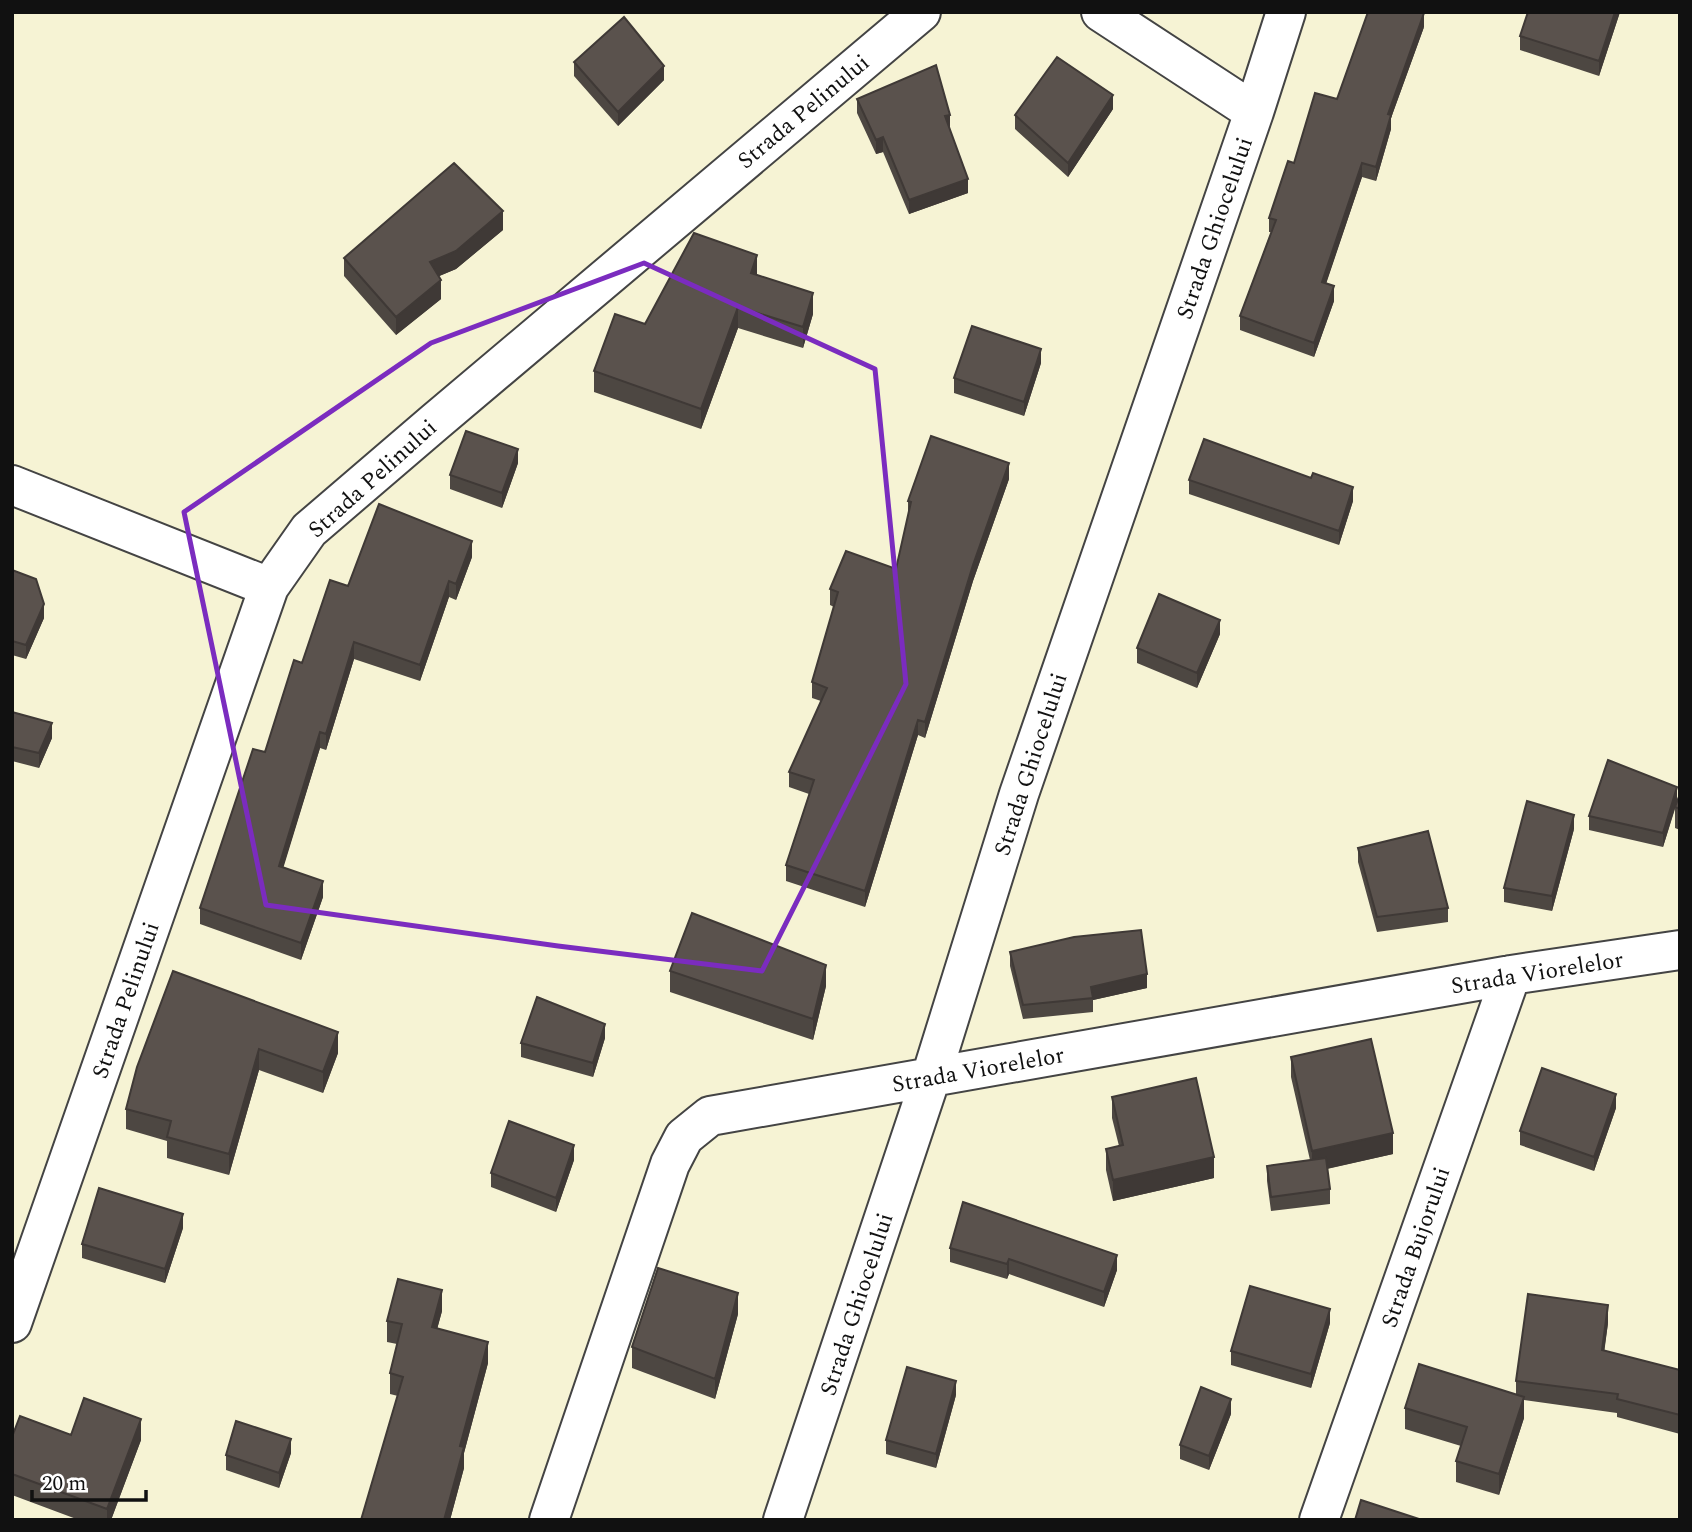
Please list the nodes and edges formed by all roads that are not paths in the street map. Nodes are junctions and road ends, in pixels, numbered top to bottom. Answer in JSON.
{"nodes":[{"id":1,"x":921,"y":12,"type":"edge"},
{"id":2,"x":1101,"y":12,"type":"edge"},
{"id":3,"x":1286,"y":12,"type":"edge"},
{"id":4,"x":1254,"y":112,"type":"junction"},
{"id":5,"x":12,"y":485,"type":"edge"},
{"id":6,"x":269,"y":587,"type":"junction"},
{"id":7,"x":1680,"y":950,"type":"edge"},
{"id":8,"x":1511,"y":975,"type":"junction"},
{"id":9,"x":931,"y":1077,"type":"junction"},
{"id":10,"x":15,"y":1305,"type":"edge"},
{"id":11,"x":549,"y":1520,"type":"edge"},
{"id":12,"x":783,"y":1520,"type":"edge"},
{"id":13,"x":1319,"y":1520,"type":"edge"}],
"edges":[{"from":1,"to":6,"type":"street","name":"Strada Pelinului"},
{"from":2,"to":4,"type":"street"},
{"from":3,"to":4,"type":"street","name":"Strada Ghiocelului"},
{"from":4,"to":9,"type":"street","name":"Strada Ghiocelului"},
{"from":5,"to":6,"type":"street"},
{"from":6,"to":10,"type":"street","name":"Strada Pelinului"},
{"from":7,"to":8,"type":"street","name":"Strada Viorelelor"},
{"from":8,"to":9,"type":"street","name":"Strada Viorelelor"},
{"from":8,"to":13,"type":"street","name":"Strada Bujorului"},
{"from":9,"to":11,"type":"street","name":"Strada Viorelelor"},
{"from":9,"to":12,"type":"street","name":"Strada Ghiocelului"}]}
